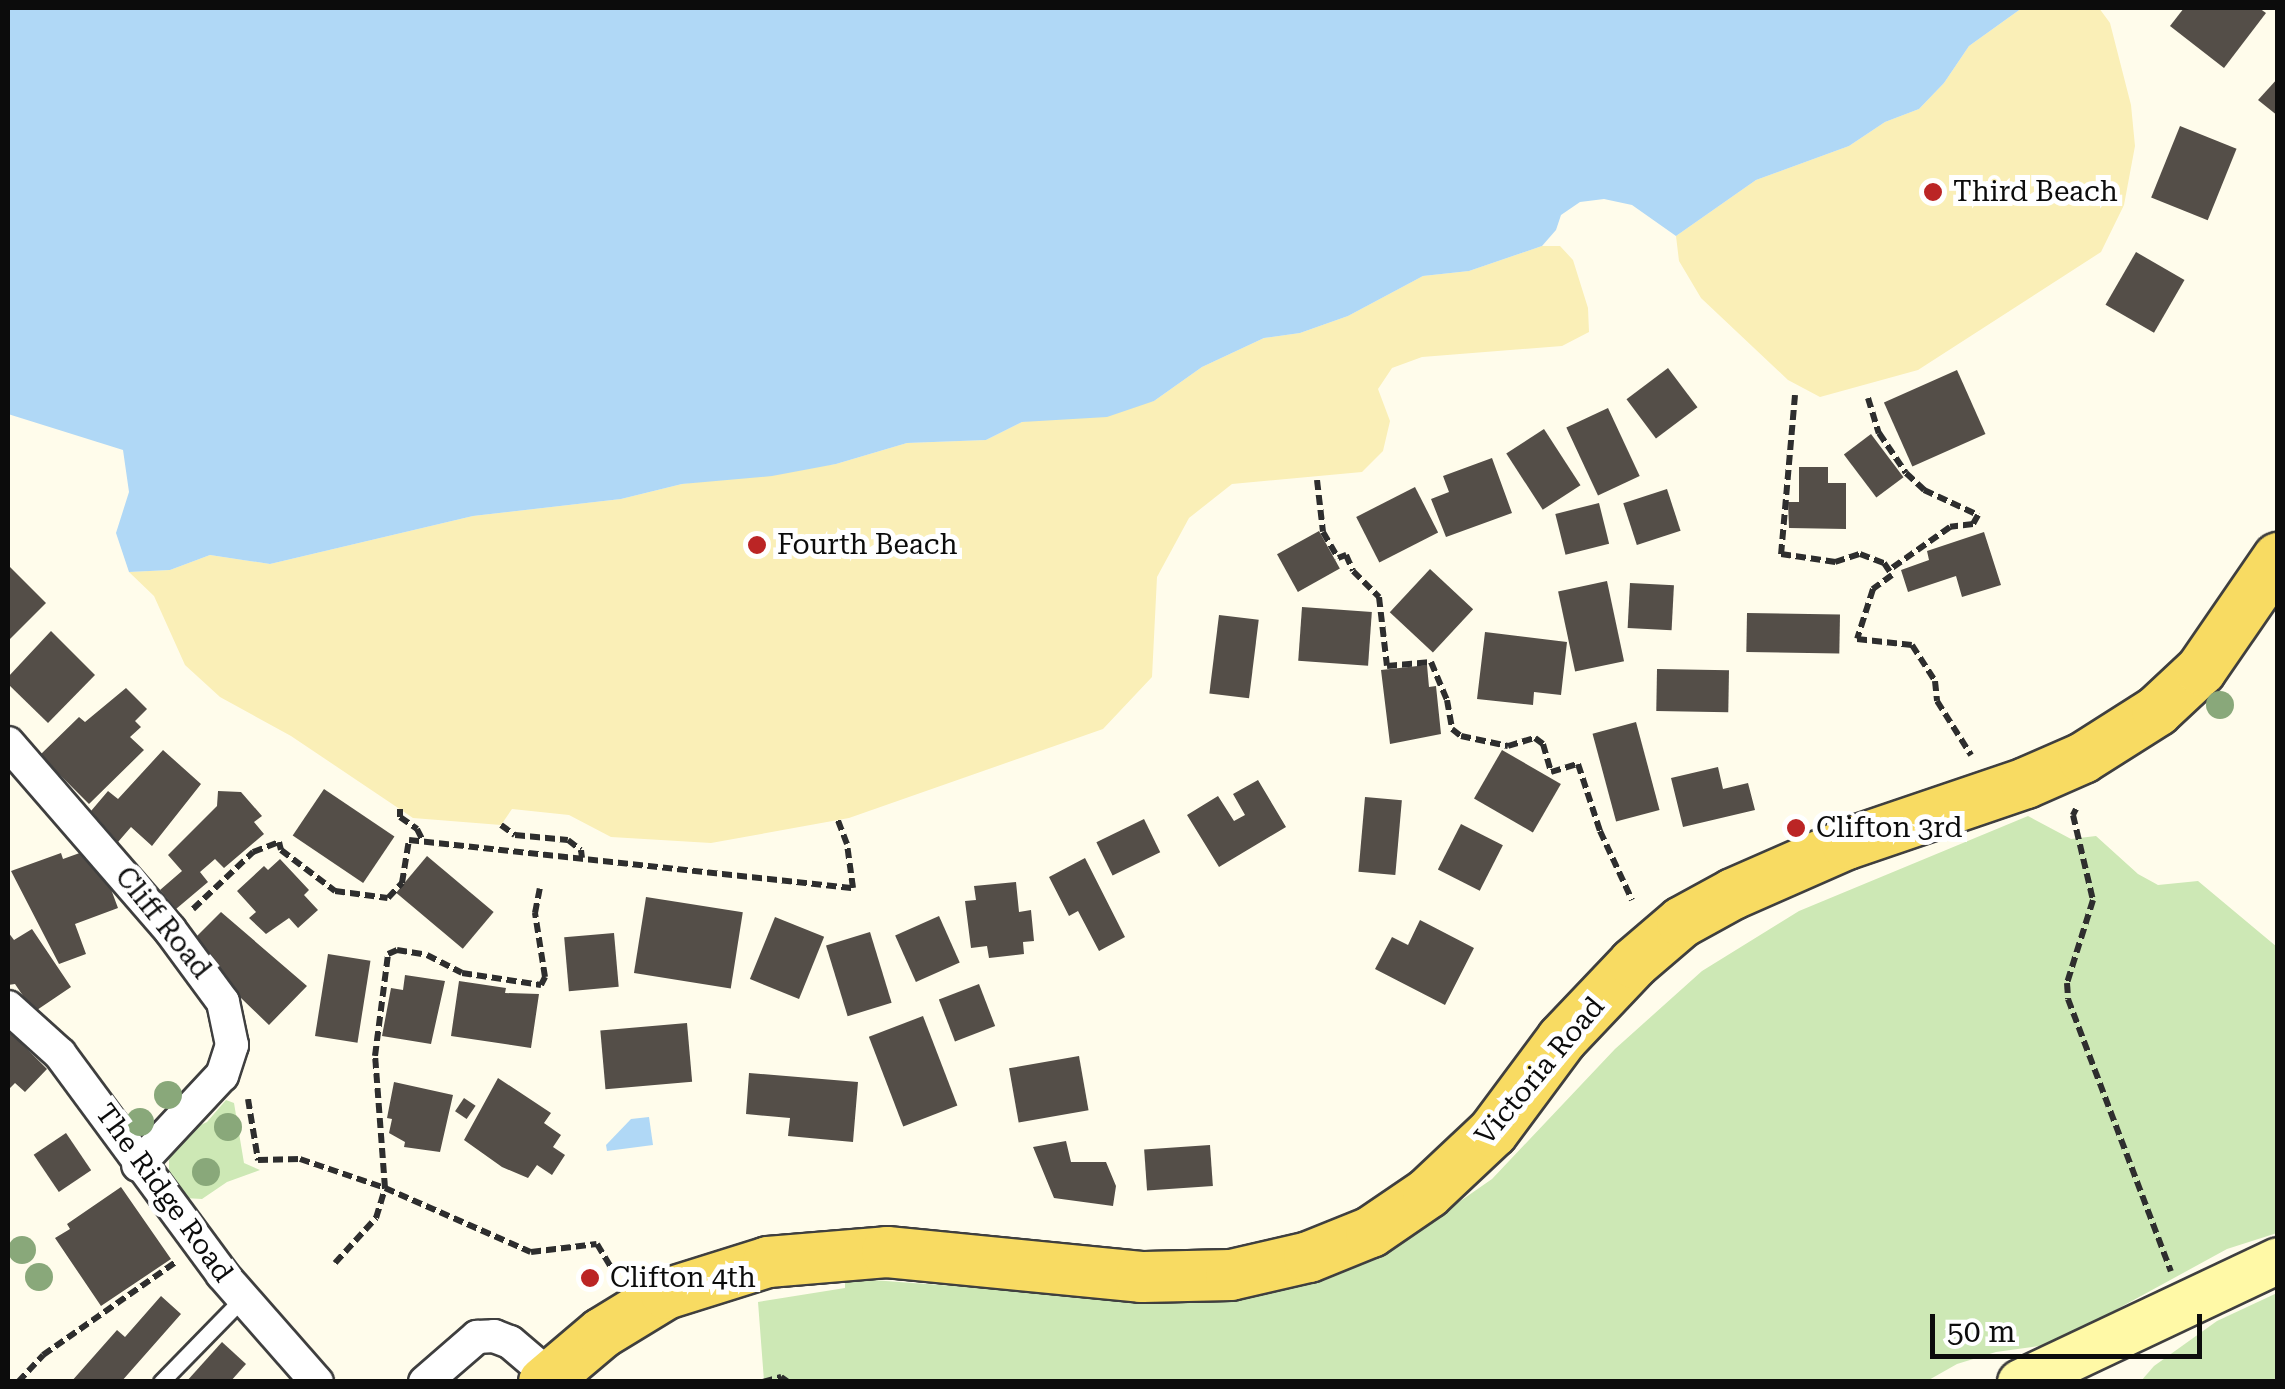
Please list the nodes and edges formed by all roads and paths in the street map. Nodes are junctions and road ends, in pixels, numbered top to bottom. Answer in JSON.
{"nodes":[{"id":1,"x":1794,"y":395,"type":"dead end"},
{"id":2,"x":1868,"y":398,"type":"dead end"},
{"id":3,"x":1317,"y":480,"type":"dead end"},
{"id":4,"x":2278,"y":558,"type":"edge"},
{"id":5,"x":1889,"y":570,"type":"junction"},
{"id":6,"x":8,"y":743,"type":"edge"},
{"id":7,"x":1971,"y":755,"type":"dead end"},
{"id":8,"x":400,"y":809,"type":"dead end"},
{"id":9,"x":838,"y":820,"type":"dead end"},
{"id":10,"x":501,"y":825,"type":"dead end"},
{"id":11,"x":2077,"y":832,"type":"dead end"},
{"id":12,"x":423,"y":842,"type":"junction"},
{"id":13,"x":582,"y":858,"type":"junction"},
{"id":14,"x":540,"y":888,"type":"dead end"},
{"id":15,"x":1632,"y":900,"type":"dead end"},
{"id":16,"x":170,"y":930,"type":"junction"},
{"id":17,"x":8,"y":1008,"type":"edge"},
{"id":18,"x":222,"y":1075,"type":"junction"},
{"id":19,"x":138,"y":1165,"type":"junction"},
{"id":20,"x":386,"y":1188,"type":"junction"},
{"id":21,"x":200,"y":1245,"type":"junction"},
{"id":22,"x":2278,"y":1260,"type":"edge"},
{"id":23,"x":335,"y":1264,"type":"dead end"},
{"id":24,"x":610,"y":1266,"type":"dead end"},
{"id":25,"x":2176,"y":1281,"type":"dead end"},
{"id":26,"x":243,"y":1298,"type":"junction"},
{"id":27,"x":547,"y":1379,"type":"edge"},
{"id":28,"x":18,"y":1382,"type":"edge"},
{"id":29,"x":161,"y":1382,"type":"edge"},
{"id":30,"x":317,"y":1382,"type":"edge"},
{"id":31,"x":425,"y":1382,"type":"edge"},
{"id":32,"x":763,"y":1382,"type":"edge"},
{"id":33,"x":788,"y":1382,"type":"edge"},
{"id":34,"x":2020,"y":1382,"type":"edge"}],
"edges":[{"from":1,"to":5,"type":"path"},
{"from":2,"to":5,"type":"path"},
{"from":3,"to":15,"type":"path"},
{"from":4,"to":27,"type":"main road","name":"Victoria Road"},
{"from":5,"to":7,"type":"path"},
{"from":6,"to":16,"type":"street","name":"Cliff Road"},
{"from":8,"to":12,"type":"path"},
{"from":9,"to":13,"type":"path"},
{"from":10,"to":13,"type":"path"},
{"from":11,"to":25,"type":"path"},
{"from":12,"to":13,"type":"path"},
{"from":12,"to":16,"type":"path"},
{"from":14,"to":20,"type":"path"},
{"from":16,"to":18,"type":"street","name":"Cliff Road"},
{"from":17,"to":19,"type":"street","name":"The Ridge Road"},
{"from":18,"to":19,"type":"street"},
{"from":18,"to":20,"type":"path"},
{"from":19,"to":21,"type":"street","name":"The Ridge Road"},
{"from":20,"to":23,"type":"path"},
{"from":20,"to":24,"type":"path"},
{"from":21,"to":26,"type":"street","name":"The Ridge Road"},
{"from":21,"to":28,"type":"path"},
{"from":22,"to":34,"type":"main road"},
{"from":26,"to":29,"type":"lane"},
{"from":26,"to":30,"type":"street","name":"The Ridge Road"},
{"from":27,"to":31,"type":"street"},
{"from":32,"to":33,"type":"path"}]}
